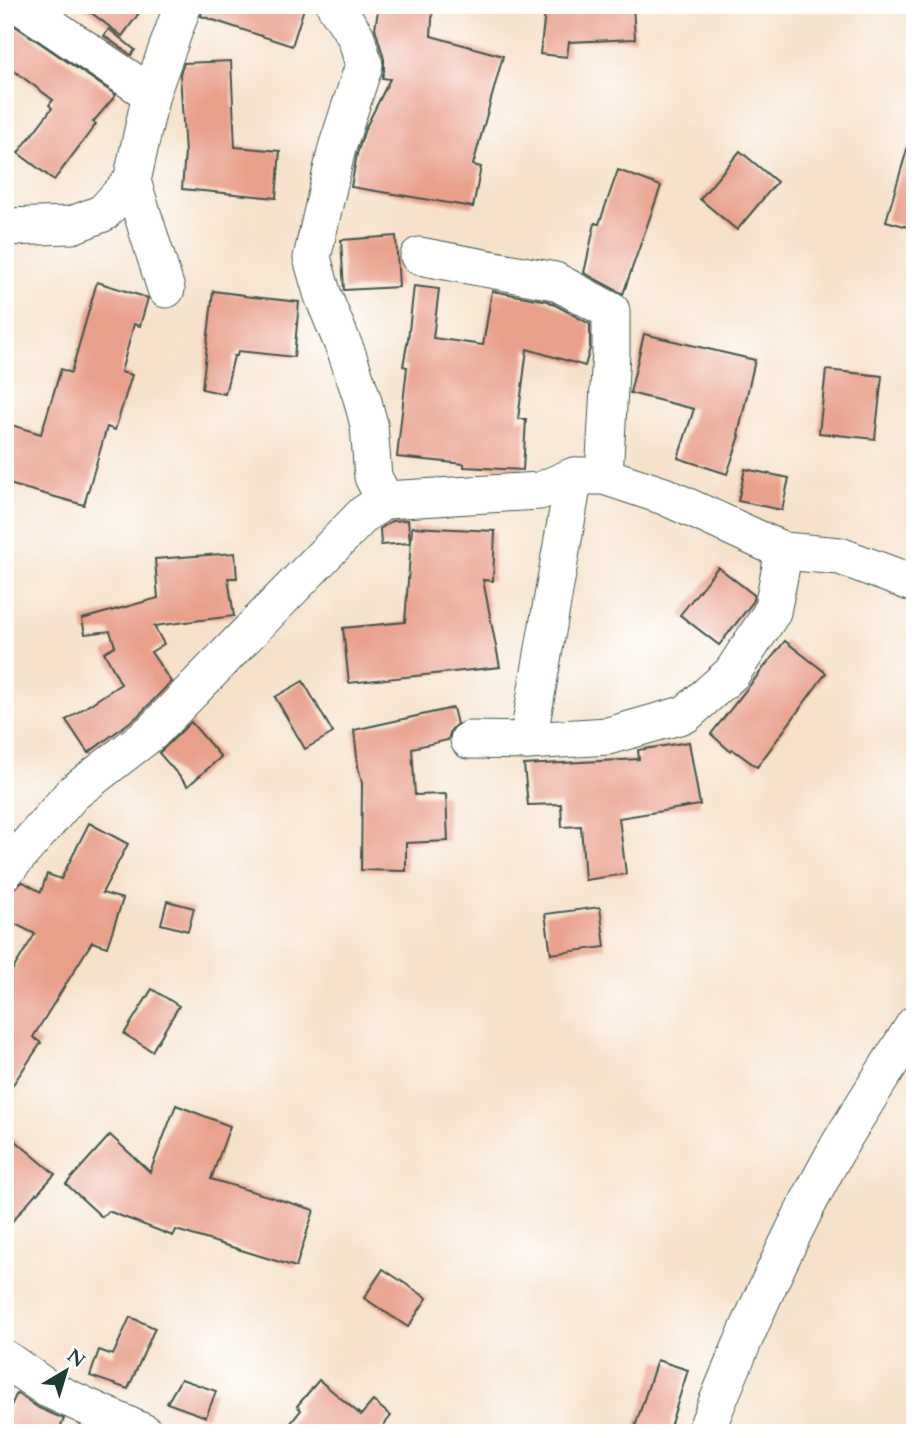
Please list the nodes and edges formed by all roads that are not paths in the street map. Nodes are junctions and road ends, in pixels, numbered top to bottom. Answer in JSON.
{"nodes":[{"id":1,"x":20,"y":5,"type":"edge"},
{"id":2,"x":183,"y":5,"type":"edge"},
{"id":3,"x":335,"y":5,"type":"edge"},
{"id":4,"x":151,"y":94,"type":"junction"},
{"id":5,"x":132,"y":181,"type":"junction"},
{"id":6,"x":5,"y":227,"type":"edge"},
{"id":7,"x":419,"y":256,"type":"dead end"},
{"id":8,"x":166,"y":289,"type":"dead end"},
{"id":9,"x":589,"y":476,"type":"junction"},
{"id":10,"x":384,"y":500,"type":"junction"},
{"id":11,"x":784,"y":551,"type":"junction"},
{"id":12,"x":915,"y":584,"type":"edge"},
{"id":13,"x":470,"y":740,"type":"dead end"},
{"id":14,"x":528,"y":741,"type":"junction"},
{"id":15,"x":5,"y":870,"type":"edge"},
{"id":16,"x":915,"y":1024,"type":"edge"},
{"id":17,"x":5,"y":1359,"type":"edge"},
{"id":18,"x":145,"y":1433,"type":"edge"},
{"id":19,"x":705,"y":1433,"type":"edge"}],
"edges":[{"from":1,"to":4,"type":"street"},
{"from":2,"to":4,"type":"street"},
{"from":3,"to":10,"type":"street"},
{"from":4,"to":5,"type":"street"},
{"from":5,"to":6,"type":"street"},
{"from":5,"to":8,"type":"street"},
{"from":7,"to":9,"type":"street"},
{"from":9,"to":10,"type":"street"},
{"from":9,"to":11,"type":"street"},
{"from":9,"to":14,"type":"street"},
{"from":10,"to":15,"type":"street"},
{"from":11,"to":12,"type":"street"},
{"from":11,"to":14,"type":"street"},
{"from":13,"to":14,"type":"street"},
{"from":16,"to":19,"type":"street"},
{"from":17,"to":18,"type":"street"}]}
